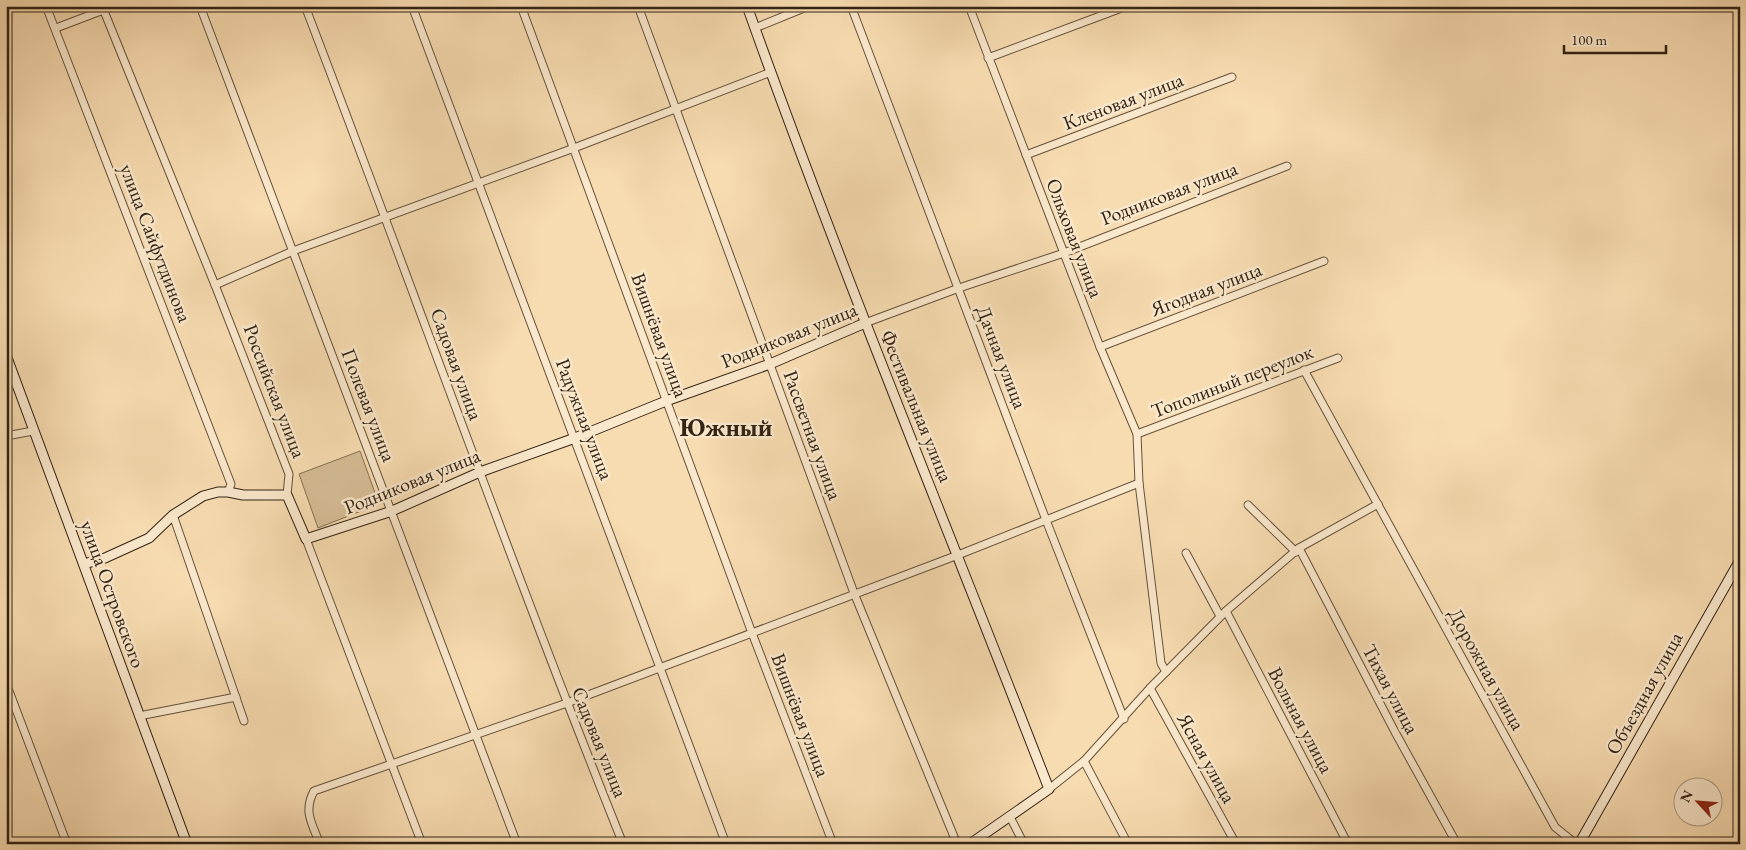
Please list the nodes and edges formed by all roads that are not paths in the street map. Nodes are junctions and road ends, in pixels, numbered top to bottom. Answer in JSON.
{"nodes":[{"id":1,"x":46,"y":6,"type":"edge"},
{"id":2,"x":114,"y":6,"type":"edge"},
{"id":3,"x":200,"y":6,"type":"edge"},
{"id":4,"x":305,"y":6,"type":"edge"},
{"id":5,"x":412,"y":6,"type":"edge"},
{"id":6,"x":520,"y":6,"type":"edge"},
{"id":7,"x":638,"y":6,"type":"edge"},
{"id":8,"x":747,"y":6,"type":"edge"},
{"id":9,"x":809,"y":6,"type":"edge"},
{"id":10,"x":851,"y":6,"type":"edge"},
{"id":11,"x":969,"y":6,"type":"edge"},
{"id":12,"x":1127,"y":6,"type":"edge"},
{"id":13,"x":104,"y":11,"type":"junction"},
{"id":14,"x":56,"y":28,"type":"junction"},
{"id":15,"x":755,"y":28,"type":"junction"},
{"id":16,"x":988,"y":58,"type":"junction"},
{"id":17,"x":771,"y":72,"type":"junction"},
{"id":18,"x":1232,"y":77,"type":"dead end"},
{"id":19,"x":676,"y":109,"type":"junction"},
{"id":20,"x":574,"y":148,"type":"junction"},
{"id":21,"x":1026,"y":155,"type":"junction"},
{"id":22,"x":1287,"y":166,"type":"dead end"},
{"id":23,"x":478,"y":183,"type":"junction"},
{"id":24,"x":385,"y":216,"type":"junction"},
{"id":25,"x":293,"y":251,"type":"junction"},
{"id":26,"x":1064,"y":253,"type":"junction"},
{"id":27,"x":1324,"y":261,"type":"dead end"},
{"id":28,"x":215,"y":285,"type":"junction"},
{"id":29,"x":959,"y":288,"type":"junction"},
{"id":30,"x":865,"y":323,"type":"junction"},
{"id":31,"x":1100,"y":347,"type":"junction"},
{"id":32,"x":6,"y":356,"type":"edge"},
{"id":33,"x":1338,"y":358,"type":"dead end"},
{"id":34,"x":770,"y":364,"type":"junction"},
{"id":35,"x":1304,"y":370,"type":"junction"},
{"id":36,"x":666,"y":401,"type":"junction"},
{"id":37,"x":34,"y":431,"type":"junction"},
{"id":38,"x":1137,"y":434,"type":"junction"},
{"id":39,"x":6,"y":436,"type":"edge"},
{"id":40,"x":575,"y":438,"type":"junction"},
{"id":41,"x":480,"y":472,"type":"junction"},
{"id":42,"x":1138,"y":483,"type":"junction"},
{"id":43,"x":228,"y":492,"type":"junction"},
{"id":44,"x":287,"y":495,"type":"junction"},
{"id":45,"x":1378,"y":504,"type":"junction"},
{"id":46,"x":1248,"y":505,"type":"dead end"},
{"id":47,"x":392,"y":511,"type":"junction"},
{"id":48,"x":173,"y":515,"type":"junction"},
{"id":49,"x":1046,"y":520,"type":"junction"},
{"id":50,"x":306,"y":539,"type":"junction"},
{"id":51,"x":1298,"y":550,"type":"junction"},
{"id":52,"x":1186,"y":553,"type":"dead end"},
{"id":53,"x":958,"y":555,"type":"junction"},
{"id":54,"x":1740,"y":560,"type":"edge"},
{"id":55,"x":84,"y":564,"type":"junction"},
{"id":56,"x":854,"y":593,"type":"junction"},
{"id":57,"x":1223,"y":614,"type":"junction"},
{"id":58,"x":752,"y":632,"type":"junction"},
{"id":59,"x":660,"y":667,"type":"junction"},
{"id":60,"x":1166,"y":672,"type":"junction"},
{"id":61,"x":6,"y":683,"type":"edge"},
{"id":62,"x":1150,"y":688,"type":"junction"},
{"id":63,"x":236,"y":697,"type":"junction"},
{"id":64,"x":567,"y":703,"type":"junction"},
{"id":65,"x":140,"y":716,"type":"junction"},
{"id":66,"x":1124,"y":719,"type":"junction"},
{"id":67,"x":244,"y":721,"type":"dead end"},
{"id":68,"x":477,"y":736,"type":"junction"},
{"id":69,"x":1084,"y":762,"type":"junction"},
{"id":70,"x":392,"y":765,"type":"junction"},
{"id":71,"x":1049,"y":789,"type":"junction"},
{"id":72,"x":1010,"y":817,"type":"junction"},
{"id":73,"x":67,"y":844,"type":"edge"},
{"id":74,"x":187,"y":844,"type":"edge"},
{"id":75,"x":320,"y":844,"type":"edge"},
{"id":76,"x":422,"y":844,"type":"edge"},
{"id":77,"x":518,"y":844,"type":"edge"},
{"id":78,"x":623,"y":844,"type":"edge"},
{"id":79,"x":726,"y":844,"type":"edge"},
{"id":80,"x":833,"y":844,"type":"edge"},
{"id":81,"x":957,"y":844,"type":"edge"},
{"id":82,"x":970,"y":844,"type":"edge"},
{"id":83,"x":1024,"y":844,"type":"edge"},
{"id":84,"x":1128,"y":844,"type":"edge"},
{"id":85,"x":1236,"y":844,"type":"edge"},
{"id":86,"x":1348,"y":844,"type":"edge"},
{"id":87,"x":1457,"y":844,"type":"edge"},
{"id":88,"x":1578,"y":844,"type":"edge"}],
"edges":[{"from":1,"to":14,"type":"street","name":"улица Сайфутдинова"},
{"from":2,"to":13,"type":"street"},
{"from":3,"to":25,"type":"street","name":"Полевая улица"},
{"from":4,"to":24,"type":"street","name":"Садовая улица"},
{"from":5,"to":23,"type":"street","name":"Радужная улица"},
{"from":6,"to":20,"type":"street","name":"Вишнёвая улица"},
{"from":7,"to":19,"type":"street","name":"Рассветная улица"},
{"from":8,"to":15,"type":"street","name":"Фестивальная улица"},
{"from":9,"to":15,"type":"street"},
{"from":10,"to":29,"type":"street","name":"Дачная улица"},
{"from":11,"to":16,"type":"street","name":"Ольховая улица"},
{"from":12,"to":16,"type":"street"},
{"from":13,"to":14,"type":"street"},
{"from":13,"to":28,"type":"street","name":"Российская улица"},
{"from":14,"to":43,"type":"street","name":"улица Сайфутдинова"},
{"from":15,"to":17,"type":"street","name":"Фестивальная улица"},
{"from":16,"to":21,"type":"street","name":"Ольховая улица"},
{"from":17,"to":19,"type":"street"},
{"from":17,"to":30,"type":"street","name":"Фестивальная улица"},
{"from":18,"to":21,"type":"street","name":"Кленовая улица"},
{"from":19,"to":20,"type":"street"},
{"from":19,"to":34,"type":"street","name":"Рассветная улица"},
{"from":20,"to":23,"type":"street"},
{"from":20,"to":36,"type":"street","name":"Вишнёвая улица"},
{"from":21,"to":26,"type":"street","name":"Ольховая улица"},
{"from":22,"to":26,"type":"street","name":"Родниковая улица"},
{"from":23,"to":24,"type":"street"},
{"from":23,"to":40,"type":"street","name":"Радужная улица"},
{"from":24,"to":25,"type":"street"},
{"from":24,"to":41,"type":"street","name":"Садовая улица"},
{"from":25,"to":28,"type":"street"},
{"from":25,"to":47,"type":"street","name":"Полевая улица"},
{"from":26,"to":29,"type":"street","name":"Родниковая улица"},
{"from":26,"to":31,"type":"street","name":"Ольховая улица"},
{"from":27,"to":31,"type":"street","name":"Ягодная улица"},
{"from":28,"to":44,"type":"street","name":"Российская улица"},
{"from":29,"to":30,"type":"street","name":"Родниковая улица"},
{"from":29,"to":49,"type":"street","name":"Дачная улица"},
{"from":30,"to":34,"type":"street","name":"Родниковая улица"},
{"from":30,"to":53,"type":"street","name":"Фестивальная улица"},
{"from":31,"to":38,"type":"street","name":"Ольховая улица"},
{"from":32,"to":37,"type":"street","name":"улица Островского"},
{"from":33,"to":35,"type":"street","name":"Тополиный переулок"},
{"from":34,"to":36,"type":"street","name":"Родниковая улица"},
{"from":34,"to":56,"type":"street","name":"Рассветная улица"},
{"from":35,"to":38,"type":"street","name":"Тополиный переулок"},
{"from":35,"to":45,"type":"street","name":"Дорожная улица"},
{"from":36,"to":40,"type":"street","name":"Родниковая улица"},
{"from":36,"to":58,"type":"street","name":"Вишнёвая улица"},
{"from":37,"to":39,"type":"street"},
{"from":37,"to":55,"type":"street","name":"улица Островского"},
{"from":38,"to":42,"type":"street","name":"Ольховая улица"},
{"from":40,"to":41,"type":"street","name":"Родниковая улица"},
{"from":40,"to":59,"type":"street","name":"Радужная улица"},
{"from":41,"to":47,"type":"street","name":"Родниковая улица"},
{"from":41,"to":64,"type":"street","name":"Садовая улица"},
{"from":42,"to":49,"type":"street"},
{"from":42,"to":60,"type":"street","name":"Ольховая улица"},
{"from":43,"to":44,"type":"street"},
{"from":43,"to":48,"type":"street"},
{"from":44,"to":50,"type":"street","name":"Российская улица"},
{"from":45,"to":51,"type":"street"},
{"from":45,"to":88,"type":"street","name":"Дорожная улица"},
{"from":46,"to":51,"type":"street","name":"Тихая улица"},
{"from":47,"to":50,"type":"street","name":"Родниковая улица"},
{"from":47,"to":68,"type":"street","name":"Полевая улица"},
{"from":48,"to":55,"type":"street"},
{"from":48,"to":63,"type":"street"},
{"from":49,"to":53,"type":"street"},
{"from":49,"to":66,"type":"street","name":"Дачная улица"},
{"from":50,"to":70,"type":"street","name":"Российская улица"},
{"from":51,"to":57,"type":"street"},
{"from":51,"to":87,"type":"street","name":"Тихая улица"},
{"from":52,"to":57,"type":"street","name":"Вольная улица"},
{"from":53,"to":56,"type":"street"},
{"from":53,"to":71,"type":"street","name":"Фестивальная улица"},
{"from":54,"to":88,"type":"street","name":"Объездная улица"},
{"from":55,"to":65,"type":"street","name":"улица Островского"},
{"from":56,"to":58,"type":"street"},
{"from":56,"to":81,"type":"street","name":"Рассветная улица"},
{"from":57,"to":60,"type":"street"},
{"from":57,"to":86,"type":"street","name":"Вольная улица"},
{"from":58,"to":59,"type":"street"},
{"from":58,"to":80,"type":"street","name":"Вишнёвая улица"},
{"from":59,"to":64,"type":"street"},
{"from":59,"to":79,"type":"street","name":"Радужная улица"},
{"from":60,"to":62,"type":"street"},
{"from":61,"to":73,"type":"street"},
{"from":62,"to":66,"type":"street"},
{"from":62,"to":85,"type":"street","name":"Ясная улица"},
{"from":63,"to":65,"type":"street"},
{"from":63,"to":67,"type":"street"},
{"from":64,"to":68,"type":"street"},
{"from":64,"to":78,"type":"street","name":"Садовая улица"},
{"from":65,"to":74,"type":"street","name":"улица Островского"},
{"from":66,"to":69,"type":"street"},
{"from":68,"to":70,"type":"street"},
{"from":68,"to":77,"type":"street","name":"Полевая улица"},
{"from":69,"to":71,"type":"street"},
{"from":69,"to":84,"type":"street"},
{"from":70,"to":75,"type":"street"},
{"from":70,"to":76,"type":"street","name":"Российская улица"},
{"from":71,"to":72,"type":"street"},
{"from":72,"to":82,"type":"street"},
{"from":72,"to":83,"type":"street"}]}
